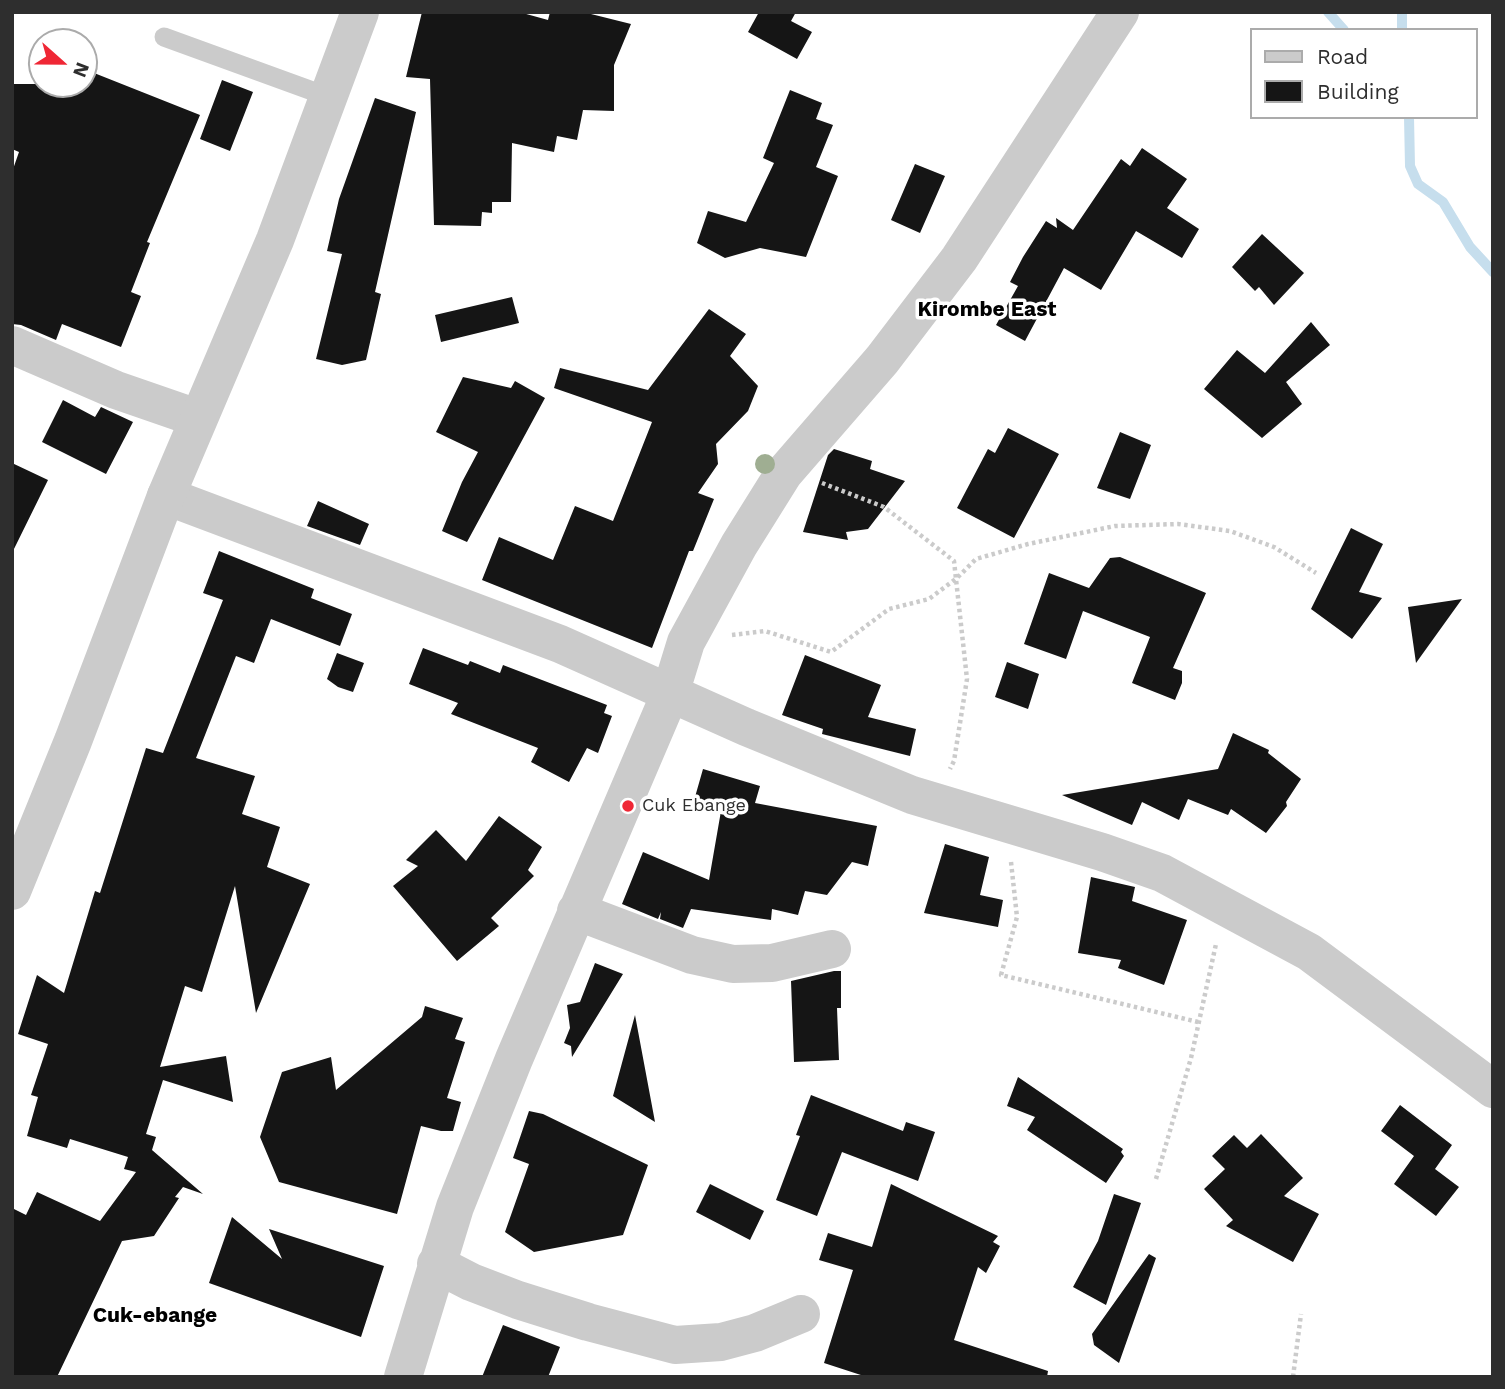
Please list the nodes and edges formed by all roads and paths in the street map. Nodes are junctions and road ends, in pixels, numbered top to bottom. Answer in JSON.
{"nodes":[{"id":1,"x":360,"y":12,"type":"edge"},
{"id":2,"x":1120,"y":12,"type":"edge"},
{"id":3,"x":164,"y":37,"type":"dead end"},
{"id":4,"x":329,"y":97,"type":"junction"},
{"id":5,"x":12,"y":345,"type":"edge"},
{"id":6,"x":197,"y":418,"type":"junction"},
{"id":7,"x":784,"y":473,"type":"junction"},
{"id":8,"x":166,"y":496,"type":"junction"},
{"id":9,"x":1316,"y":573,"type":"dead end"},
{"id":10,"x":957,"y":578,"type":"junction"},
{"id":11,"x":686,"y":642,"type":"junction"},
{"id":12,"x":670,"y":694,"type":"junction"},
{"id":13,"x":935,"y":803,"type":"junction"},
{"id":14,"x":1004,"y":824,"type":"junction"},
{"id":15,"x":12,"y":891,"type":"edge"},
{"id":16,"x":1225,"y":905,"type":"junction"},
{"id":17,"x":576,"y":911,"type":"junction"},
{"id":18,"x":832,"y":949,"type":"dead end"},
{"id":19,"x":1198,"y":1022,"type":"junction"},
{"id":20,"x":1493,"y":1089,"type":"edge"},
{"id":21,"x":1156,"y":1179,"type":"dead end"},
{"id":22,"x":436,"y":1264,"type":"junction"},
{"id":23,"x":801,"y":1314,"type":"dead end"},
{"id":24,"x":1301,"y":1314,"type":"dead end"},
{"id":25,"x":403,"y":1377,"type":"edge"},
{"id":26,"x":1293,"y":1377,"type":"edge"}],
"edges":[{"from":1,"to":4,"type":"street"},
{"from":2,"to":7,"type":"street"},
{"from":3,"to":4,"type":"lane"},
{"from":4,"to":6,"type":"street"},
{"from":5,"to":6,"type":"street"},
{"from":6,"to":8,"type":"street"},
{"from":7,"to":10,"type":"path"},
{"from":7,"to":11,"type":"street"},
{"from":8,"to":12,"type":"street"},
{"from":8,"to":15,"type":"street"},
{"from":9,"to":10,"type":"path"},
{"from":10,"to":11,"type":"path"},
{"from":10,"to":13,"type":"path"},
{"from":11,"to":12,"type":"street"},
{"from":12,"to":13,"type":"street"},
{"from":12,"to":17,"type":"street"},
{"from":13,"to":14,"type":"street"},
{"from":14,"to":16,"type":"street"},
{"from":14,"to":19,"type":"path"},
{"from":16,"to":19,"type":"path"},
{"from":16,"to":20,"type":"street"},
{"from":17,"to":18,"type":"street"},
{"from":17,"to":22,"type":"street"},
{"from":19,"to":21,"type":"path"},
{"from":22,"to":23,"type":"street"},
{"from":22,"to":25,"type":"street"},
{"from":24,"to":26,"type":"path"}]}
